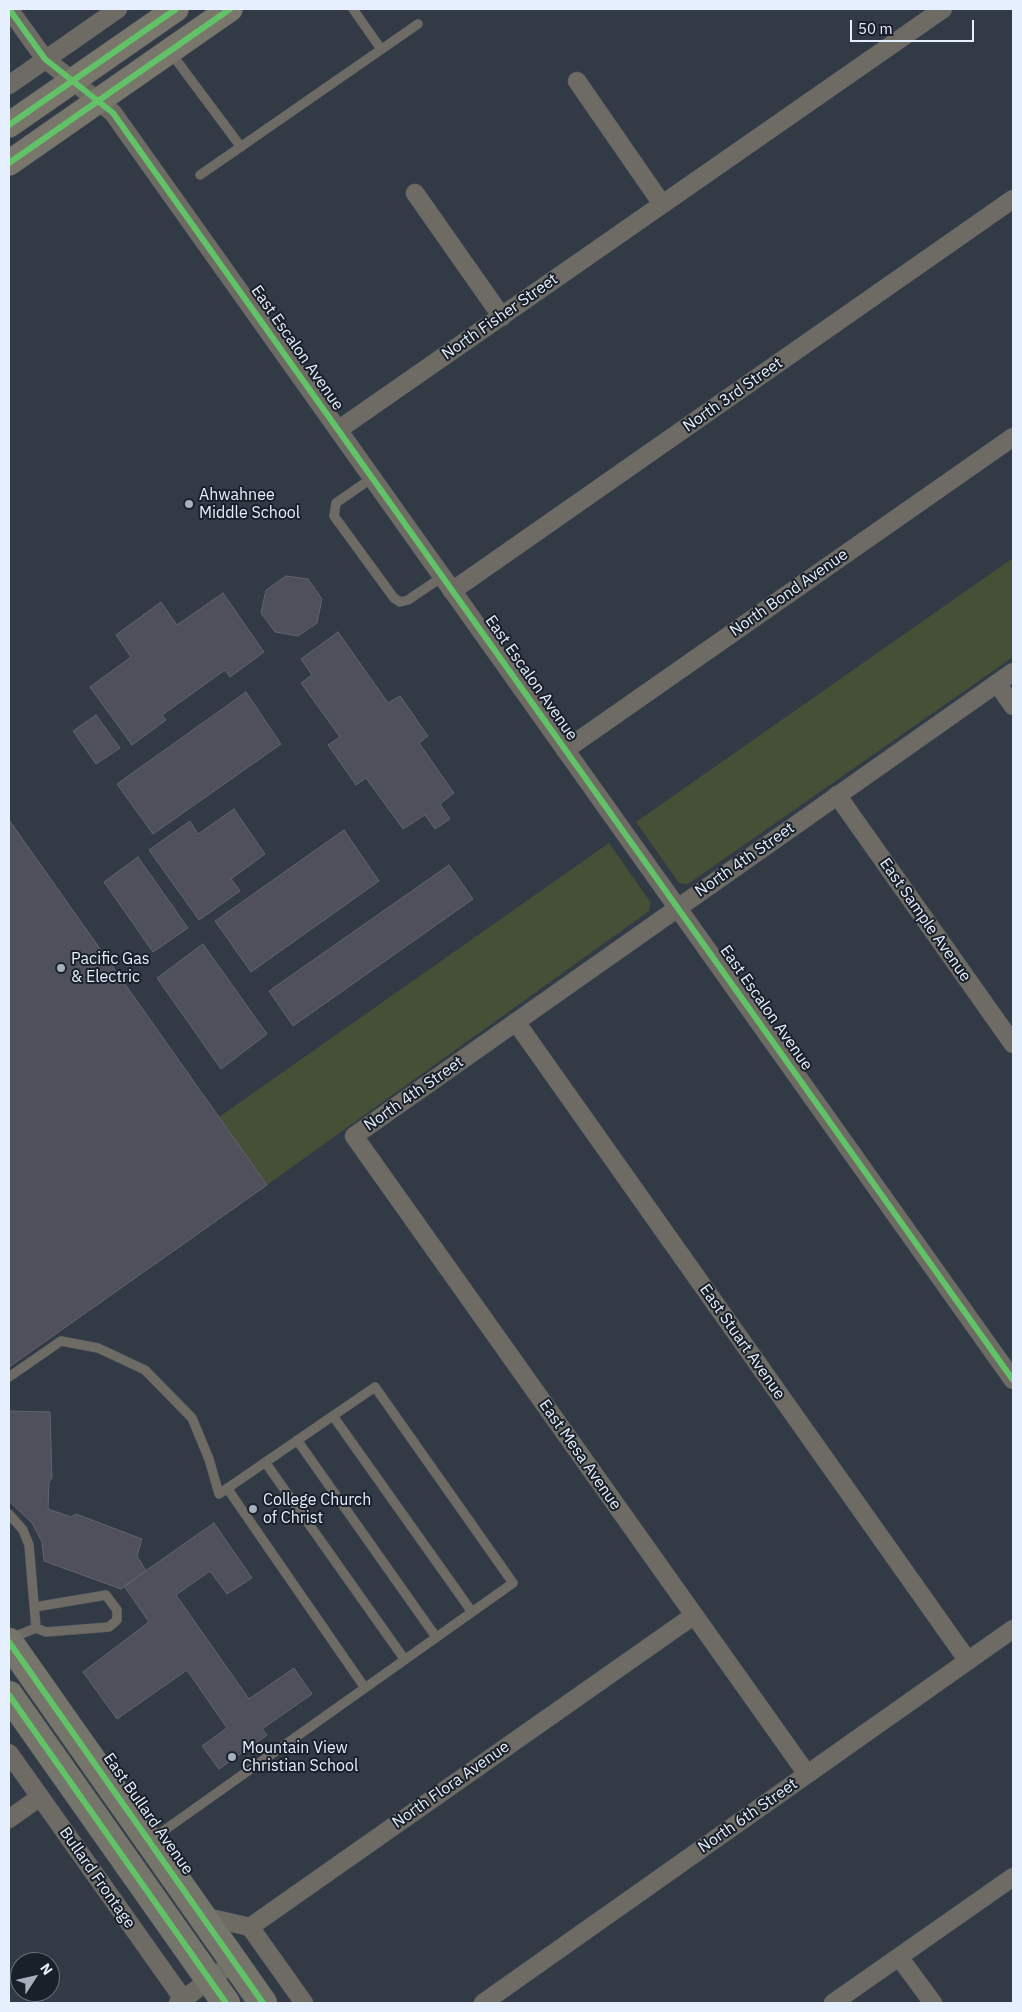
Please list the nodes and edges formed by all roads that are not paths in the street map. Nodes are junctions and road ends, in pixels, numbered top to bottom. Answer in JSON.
{"nodes":[{"id":1,"x":9,"y":9,"type":"edge"},
{"id":2,"x":118,"y":9,"type":"edge"},
{"id":3,"x":176,"y":9,"type":"edge"},
{"id":4,"x":230,"y":9,"type":"edge"},
{"id":5,"x":353,"y":9,"type":"edge"},
{"id":6,"x":943,"y":9,"type":"edge"},
{"id":7,"x":418,"y":24,"type":"dead end"},
{"id":8,"x":381,"y":49,"type":"junction"},
{"id":9,"x":170,"y":51,"type":"junction"},
{"id":10,"x":46,"y":59,"type":"junction"},
{"id":11,"x":72,"y":81,"type":"junction"},
{"id":12,"x":577,"y":81,"type":"dead end"},
{"id":13,"x":9,"y":85,"type":"edge"},
{"id":14,"x":98,"y":102,"type":"junction"},
{"id":15,"x":9,"y":125,"type":"edge"},
{"id":16,"x":241,"y":147,"type":"junction"},
{"id":17,"x":9,"y":163,"type":"edge"},
{"id":18,"x":200,"y":175,"type":"dead end"},
{"id":19,"x":415,"y":192,"type":"dead end"},
{"id":20,"x":1013,"y":199,"type":"edge"},
{"id":21,"x":662,"y":204,"type":"junction"},
{"id":22,"x":502,"y":317,"type":"junction"},
{"id":23,"x":338,"y":430,"type":"junction"},
{"id":24,"x":1013,"y":437,"type":"edge"},
{"id":25,"x":372,"y":478,"type":"junction"},
{"id":26,"x":447,"y":584,"type":"junction"},
{"id":27,"x":1013,"y":672,"type":"edge"},
{"id":28,"x":997,"y":683,"type":"junction"},
{"id":29,"x":1013,"y":706,"type":"edge"},
{"id":30,"x":565,"y":750,"type":"junction"},
{"id":31,"x":837,"y":795,"type":"junction"},
{"id":32,"x":677,"y":908,"type":"junction"},
{"id":33,"x":516,"y":1022,"type":"junction"},
{"id":34,"x":1013,"y":1044,"type":"edge"},
{"id":35,"x":354,"y":1136,"type":"joint"},
{"id":36,"x":9,"y":1377,"type":"edge"},
{"id":37,"x":1013,"y":1380,"type":"edge"},
{"id":38,"x":333,"y":1416,"type":"junction"},
{"id":39,"x":297,"y":1440,"type":"junction"},
{"id":40,"x":265,"y":1462,"type":"junction"},
{"id":41,"x":227,"y":1488,"type":"junction"},
{"id":42,"x":9,"y":1514,"type":"edge"},
{"id":43,"x":35,"y":1607,"type":"junction"},
{"id":44,"x":472,"y":1612,"type":"junction"},
{"id":45,"x":694,"y":1616,"type":"junction"},
{"id":46,"x":36,"y":1628,"type":"junction"},
{"id":47,"x":1013,"y":1629,"type":"edge"},
{"id":48,"x":436,"y":1637,"type":"junction"},
{"id":49,"x":9,"y":1641,"type":"edge"},
{"id":50,"x":405,"y":1660,"type":"junction"},
{"id":51,"x":968,"y":1661,"type":"junction"},
{"id":52,"x":365,"y":1688,"type":"junction"},
{"id":53,"x":9,"y":1696,"type":"edge"},
{"id":54,"x":9,"y":1753,"type":"edge"},
{"id":55,"x":807,"y":1774,"type":"junction"},
{"id":56,"x":40,"y":1797,"type":"junction"},
{"id":57,"x":9,"y":1819,"type":"edge"},
{"id":58,"x":150,"y":1840,"type":"junction"},
{"id":59,"x":1013,"y":1877,"type":"edge"},
{"id":60,"x":202,"y":1916,"type":"junction"},
{"id":61,"x":250,"y":1927,"type":"junction"},
{"id":62,"x":899,"y":1957,"type":"junction"},
{"id":63,"x":234,"y":1962,"type":"junction"},
{"id":64,"x":210,"y":1980,"type":"junction"},
{"id":65,"x":182,"y":2002,"type":"edge"},
{"id":66,"x":226,"y":2003,"type":"edge"},
{"id":67,"x":263,"y":2003,"type":"edge"},
{"id":68,"x":304,"y":2003,"type":"edge"},
{"id":69,"x":483,"y":2003,"type":"edge"},
{"id":70,"x":833,"y":2003,"type":"edge"},
{"id":71,"x":933,"y":2003,"type":"edge"}],
"edges":[{"from":1,"to":10,"type":"street","name":"East Escalon Avenue"},
{"from":2,"to":10,"type":"street"},
{"from":3,"to":11,"type":"main road"},
{"from":4,"to":9,"type":"main road"},
{"from":5,"to":8,"type":"lane"},
{"from":6,"to":21,"type":"street","name":"North Fisher Street"},
{"from":7,"to":8,"type":"lane"},
{"from":8,"to":16,"type":"lane"},
{"from":9,"to":14,"type":"main road"},
{"from":9,"to":16,"type":"lane"},
{"from":10,"to":11,"type":"street","name":"East Escalon Avenue"},
{"from":10,"to":13,"type":"street"},
{"from":11,"to":14,"type":"street","name":"East Escalon Avenue"},
{"from":11,"to":15,"type":"main road"},
{"from":12,"to":21,"type":"street"},
{"from":14,"to":17,"type":"main road"},
{"from":14,"to":23,"type":"street","name":"East Escalon Avenue"},
{"from":16,"to":18,"type":"lane"},
{"from":19,"to":22,"type":"street"},
{"from":20,"to":26,"type":"street","name":"North 3rd Street"},
{"from":21,"to":22,"type":"street","name":"North Fisher Street"},
{"from":22,"to":23,"type":"street","name":"North Fisher Street"},
{"from":23,"to":25,"type":"street","name":"East Escalon Avenue"},
{"from":24,"to":30,"type":"street","name":"North Bond Avenue"},
{"from":25,"to":26,"type":"street","name":"East Escalon Avenue"},
{"from":25,"to":26,"type":"lane"},
{"from":26,"to":30,"type":"street","name":"East Escalon Avenue"},
{"from":27,"to":28,"type":"street","name":"North 4th Street"},
{"from":28,"to":29,"type":"street"},
{"from":28,"to":31,"type":"street","name":"North 4th Street"},
{"from":30,"to":32,"type":"street","name":"East Escalon Avenue"},
{"from":31,"to":32,"type":"street","name":"North 4th Street"},
{"from":31,"to":34,"type":"street","name":"East Sample Avenue"},
{"from":32,"to":33,"type":"street","name":"North 4th Street"},
{"from":32,"to":37,"type":"street","name":"East Escalon Avenue"},
{"from":33,"to":35,"type":"street","name":"North 4th Street"},
{"from":33,"to":51,"type":"street","name":"East Stuart Avenue"},
{"from":35,"to":45,"type":"street","name":"East Mesa Avenue"},
{"from":36,"to":41,"type":"lane"},
{"from":38,"to":39,"type":"lane"},
{"from":38,"to":44,"type":"lane"},
{"from":38,"to":44,"type":"lane"},
{"from":39,"to":40,"type":"lane"},
{"from":39,"to":48,"type":"lane"},
{"from":40,"to":41,"type":"lane"},
{"from":40,"to":50,"type":"lane"},
{"from":41,"to":52,"type":"lane"},
{"from":42,"to":43,"type":"lane"},
{"from":43,"to":46,"type":"lane"},
{"from":43,"to":46,"type":"lane"},
{"from":44,"to":48,"type":"lane"},
{"from":45,"to":55,"type":"street","name":"East Mesa Avenue"},
{"from":45,"to":61,"type":"street","name":"North Flora Avenue"},
{"from":46,"to":49,"type":"lane"},
{"from":47,"to":51,"type":"street","name":"North 6th Street"},
{"from":48,"to":50,"type":"lane"},
{"from":49,"to":58,"type":"main road","name":"East Bullard Avenue"},
{"from":50,"to":52,"type":"lane"},
{"from":51,"to":55,"type":"street","name":"North 6th Street"},
{"from":52,"to":58,"type":"lane"},
{"from":53,"to":64,"type":"main road"},
{"from":54,"to":56,"type":"street","name":"Bullard Frontage"},
{"from":55,"to":69,"type":"street","name":"North 6th Street"},
{"from":56,"to":57,"type":"street"},
{"from":56,"to":65,"type":"street","name":"Bullard Frontage"},
{"from":58,"to":60,"type":"main road","name":"East Bullard Avenue"},
{"from":59,"to":62,"type":"street"},
{"from":60,"to":61,"type":"street"},
{"from":60,"to":63,"type":"main road","name":"East Bullard Avenue"},
{"from":61,"to":68,"type":"street"},
{"from":62,"to":70,"type":"street"},
{"from":62,"to":71,"type":"street"},
{"from":63,"to":64,"type":"street"},
{"from":63,"to":67,"type":"main road","name":"East Bullard Avenue"},
{"from":64,"to":65,"type":"street"},
{"from":64,"to":66,"type":"main road"}]}
